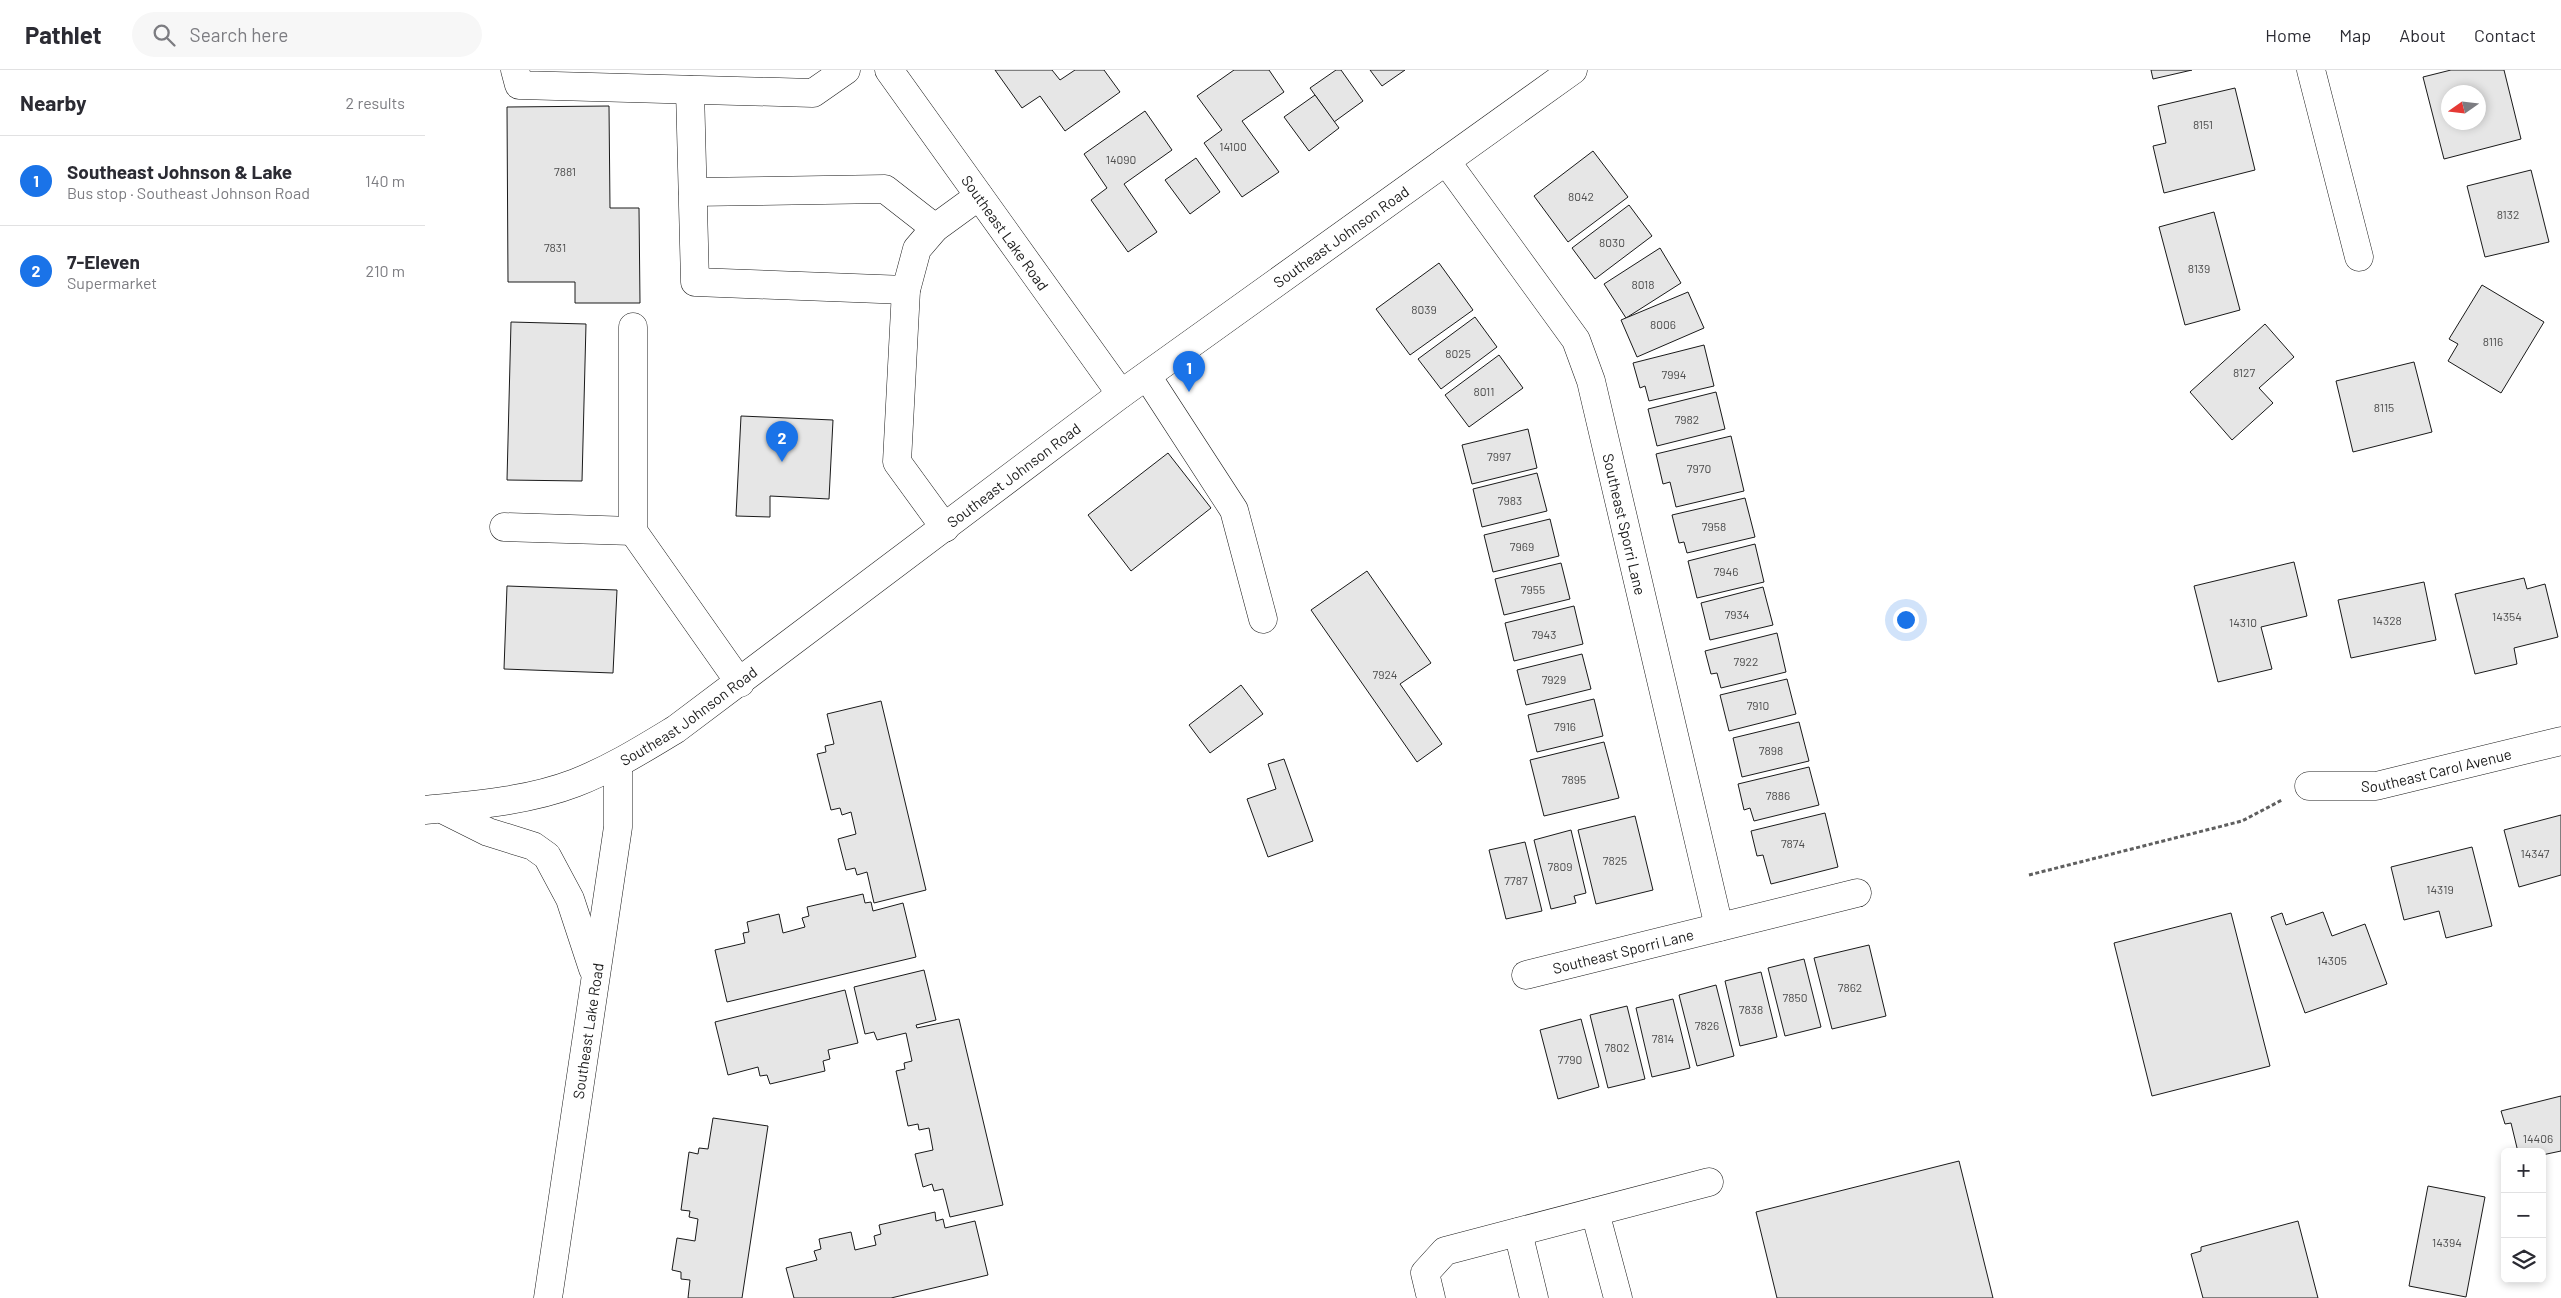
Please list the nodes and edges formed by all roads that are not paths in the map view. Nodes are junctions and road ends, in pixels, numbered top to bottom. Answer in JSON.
{"nodes":[{"id":1,"x":515,"y":70,"type":"edge"},
{"id":2,"x":846,"y":70,"type":"edge"},
{"id":3,"x":889,"y":70,"type":"edge"},
{"id":4,"x":1573,"y":70,"type":"edge"},
{"id":5,"x":2311,"y":70,"type":"edge"},
{"id":6,"x":690,"y":90,"type":"junction"},
{"id":7,"x":1446,"y":160,"type":"junction"},
{"id":8,"x":693,"y":192,"type":"junction"},
{"id":9,"x":979,"y":196,"type":"junction"},
{"id":10,"x":935,"y":228,"type":"junction"},
{"id":11,"x":2359,"y":257,"type":"dead end"},
{"id":12,"x":907,"y":290,"type":"junction"},
{"id":13,"x":633,"y":328,"type":"dead end"},
{"id":14,"x":1147,"y":376,"type":"junction"},
{"id":15,"x":1121,"y":394,"type":"junction"},
{"id":16,"x":504,"y":527,"type":"dead end"},
{"id":17,"x":945,"y":528,"type":"junction"},
{"id":18,"x":633,"y":531,"type":"junction"},
{"id":19,"x":1263,"y":619,"type":"dead end"},
{"id":20,"x":740,"y":683,"type":"junction"},
{"id":21,"x":2561,"y":741,"type":"edge"},
{"id":22,"x":618,"y":764,"type":"junction"},
{"id":23,"x":2309,"y":786,"type":"road end"},
{"id":24,"x":433,"y":810,"type":"edge"},
{"id":25,"x":1857,"y":892,"type":"dead end"},
{"id":26,"x":1719,"y":927,"type":"junction"},
{"id":27,"x":594,"y":973,"type":"junction"},
{"id":28,"x":1526,"y":975,"type":"dead end"},
{"id":29,"x":1709,"y":1182,"type":"dead end"},
{"id":30,"x":1595,"y":1212,"type":"junction"},
{"id":31,"x":1518,"y":1232,"type":"junction"},
{"id":32,"x":547,"y":1298,"type":"edge"},
{"id":33,"x":1431,"y":1298,"type":"edge"},
{"id":34,"x":1534,"y":1298,"type":"edge"},
{"id":35,"x":1617,"y":1298,"type":"edge"}],
"edges":[{"from":1,"to":6,"type":"street"},
{"from":2,"to":6,"type":"street"},
{"from":3,"to":9,"type":"street","name":"Southeast Lake Road"},
{"from":4,"to":7,"type":"street","name":"Southeast Johnson Road"},
{"from":5,"to":11,"type":"street"},
{"from":6,"to":8,"type":"street"},
{"from":7,"to":14,"type":"street","name":"Southeast Johnson Road"},
{"from":7,"to":26,"type":"street","name":"Southeast Sporri Lane"},
{"from":8,"to":10,"type":"street"},
{"from":8,"to":12,"type":"street"},
{"from":9,"to":10,"type":"street"},
{"from":9,"to":15,"type":"street","name":"Southeast Lake Road"},
{"from":10,"to":12,"type":"street"},
{"from":12,"to":17,"type":"street"},
{"from":13,"to":18,"type":"street"},
{"from":14,"to":15,"type":"street","name":"Southeast Johnson Road"},
{"from":14,"to":19,"type":"street"},
{"from":15,"to":17,"type":"street","name":"Southeast Johnson Road"},
{"from":16,"to":18,"type":"street"},
{"from":17,"to":20,"type":"street","name":"Southeast Johnson Road"},
{"from":18,"to":20,"type":"street"},
{"from":20,"to":22,"type":"street","name":"Southeast Johnson Road"},
{"from":21,"to":23,"type":"street","name":"Southeast Carol Avenue"},
{"from":22,"to":24,"type":"street","name":"Southeast Johnson Road"},
{"from":22,"to":27,"type":"street","name":"Southeast Lake Road"},
{"from":24,"to":27,"type":"street"},
{"from":25,"to":26,"type":"street","name":"Southeast Sporri Lane"},
{"from":26,"to":28,"type":"street","name":"Southeast Sporri Lane"},
{"from":27,"to":32,"type":"street","name":"Southeast Lake Road"},
{"from":29,"to":30,"type":"street"},
{"from":30,"to":31,"type":"street"},
{"from":30,"to":35,"type":"street"},
{"from":31,"to":33,"type":"street"},
{"from":31,"to":34,"type":"street"}]}
